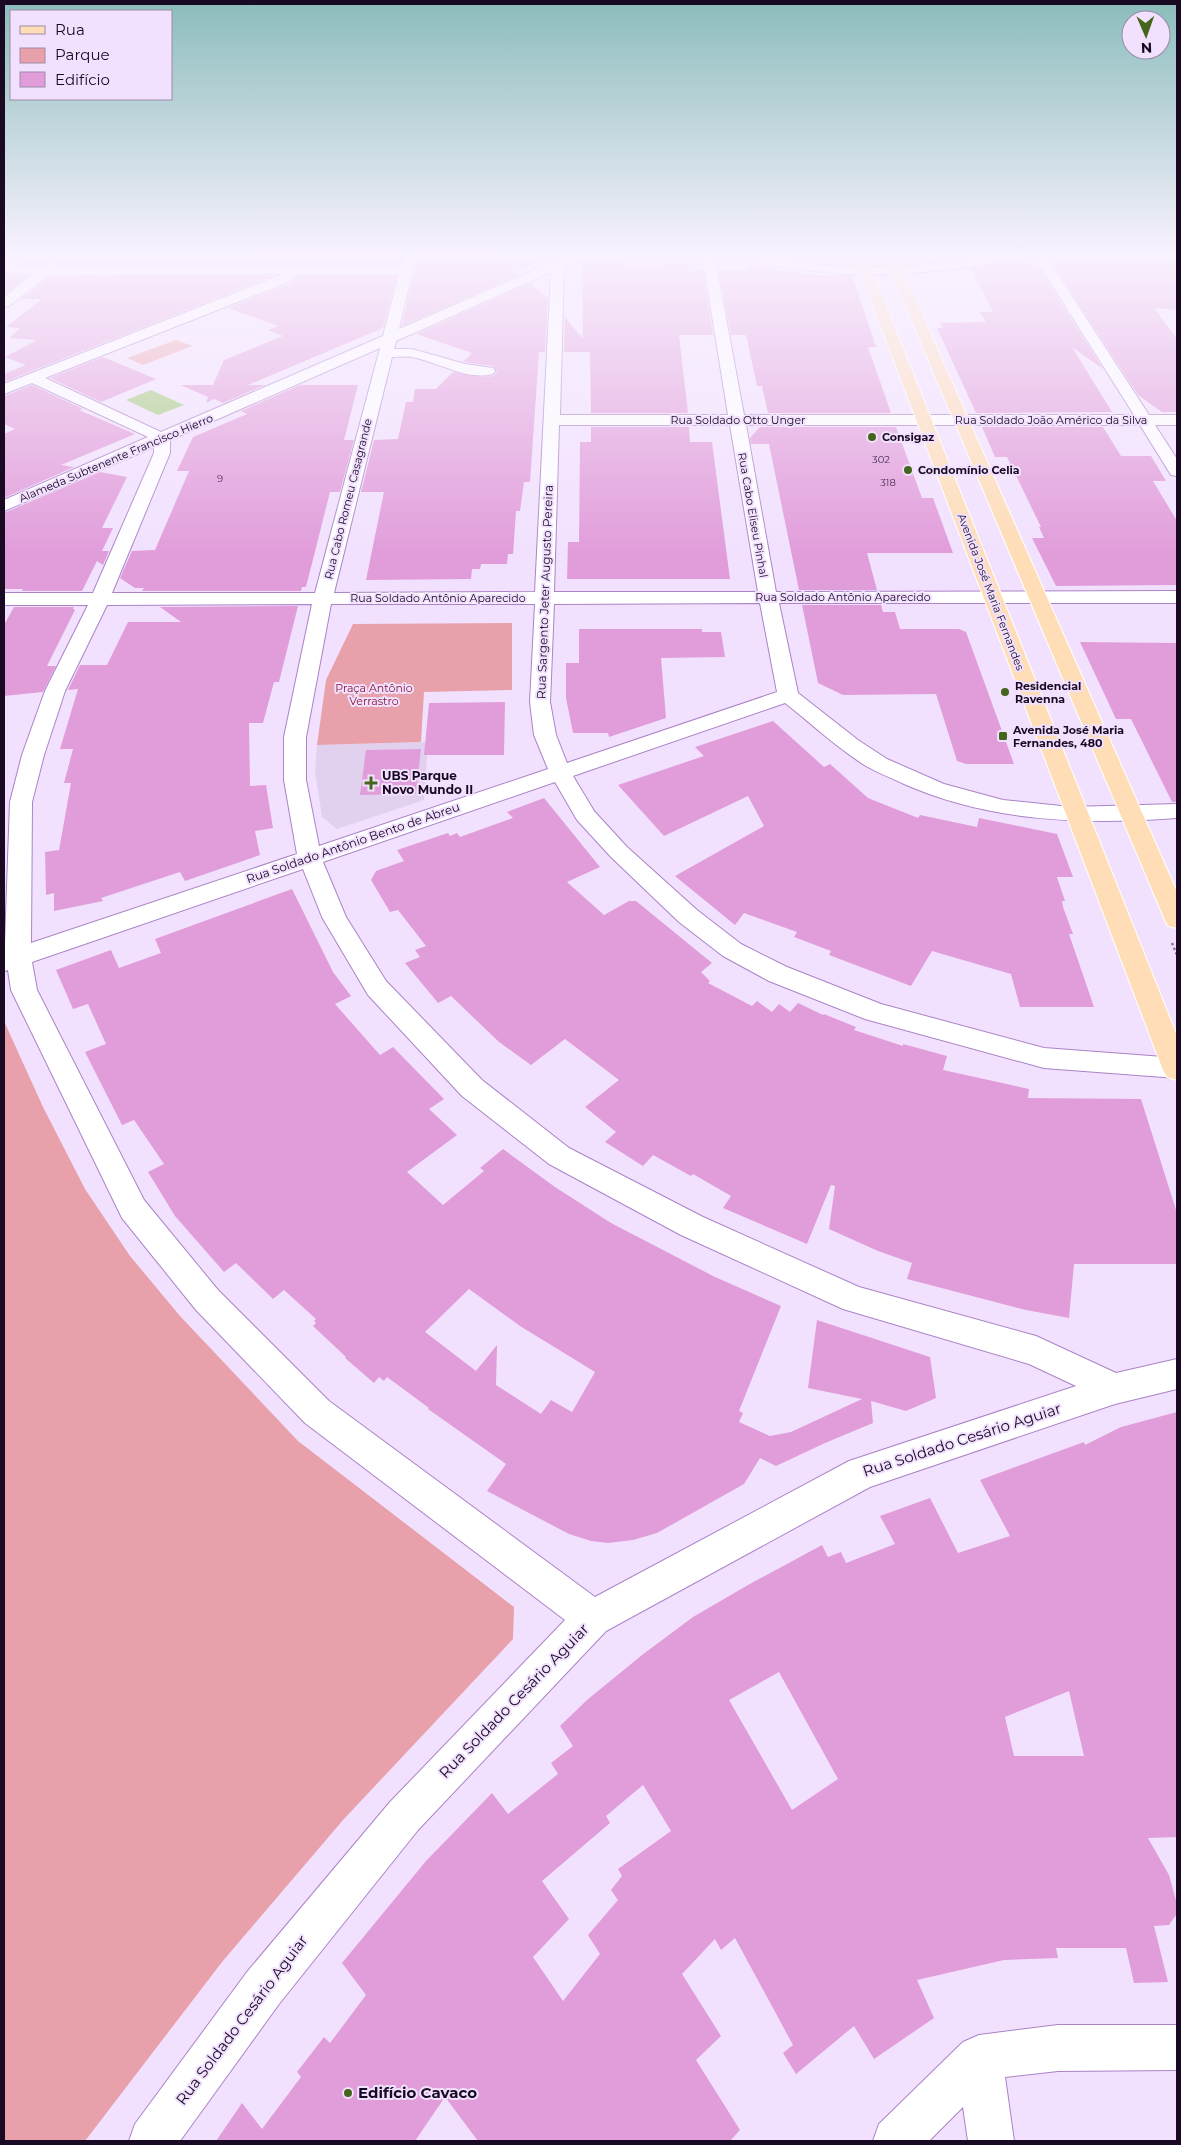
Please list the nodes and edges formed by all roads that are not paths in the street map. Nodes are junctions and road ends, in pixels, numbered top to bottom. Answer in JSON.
{"nodes":[{"id":1,"x":96,"y":353,"type":"edge"},
{"id":2,"x":370,"y":353,"type":"edge"},
{"id":3,"x":385,"y":353,"type":"edge"},
{"id":4,"x":412,"y":353,"type":"edge"},
{"id":5,"x":555,"y":353,"type":"edge"},
{"id":6,"x":725,"y":353,"type":"edge"},
{"id":7,"x":898,"y":353,"type":"edge"},
{"id":8,"x":932,"y":353,"type":"edge"},
{"id":9,"x":1102,"y":353,"type":"edge"},
{"id":10,"x":488,"y":372,"type":"dead end"},
{"id":11,"x":33,"y":378,"type":"junction"},
{"id":12,"x":4,"y":389,"type":"edge"},
{"id":13,"x":552,"y":420,"type":"junction"},
{"id":14,"x":736,"y":420,"type":"junction"},
{"id":15,"x":924,"y":420,"type":"junction"},
{"id":16,"x":961,"y":420,"type":"junction"},
{"id":17,"x":1144,"y":420,"type":"junction"},
{"id":18,"x":1177,"y":420,"type":"edge"},
{"id":19,"x":162,"y":438,"type":"junction"},
{"id":20,"x":1177,"y":471,"type":"edge"},
{"id":21,"x":4,"y":506,"type":"edge"},
{"id":22,"x":993,"y":597,"type":"junction"},
{"id":23,"x":1037,"y":597,"type":"junction"},
{"id":24,"x":1177,"y":597,"type":"edge"},
{"id":25,"x":545,"y":598,"type":"junction"},
{"id":26,"x":768,"y":598,"type":"junction"},
{"id":27,"x":4,"y":599,"type":"edge"},
{"id":28,"x":100,"y":599,"type":"junction"},
{"id":29,"x":323,"y":599,"type":"junction"},
{"id":30,"x":788,"y":695,"type":"junction"},
{"id":31,"x":560,"y":772,"type":"junction"},
{"id":32,"x":1177,"y":810,"type":"edge"},
{"id":33,"x":1132,"y":814,"type":"junction"},
{"id":34,"x":1078,"y":815,"type":"junction"},
{"id":35,"x":310,"y":858,"type":"junction"},
{"id":36,"x":1177,"y":920,"type":"edge"},
{"id":37,"x":11,"y":959,"type":"edge"},
{"id":38,"x":1177,"y":1069,"type":"edge"},
{"id":39,"x":1177,"y":1374,"type":"edge"},
{"id":40,"x":1114,"y":1389,"type":"junction"},
{"id":41,"x":594,"y":1618,"type":"junction"},
{"id":42,"x":1177,"y":2048,"type":"edge"},
{"id":43,"x":979,"y":2058,"type":"junction"},
{"id":44,"x":152,"y":2141,"type":"edge"},
{"id":45,"x":896,"y":2141,"type":"edge"},
{"id":46,"x":991,"y":2141,"type":"edge"}],
"edges":[{"from":1,"to":11,"type":"street"},
{"from":2,"to":19,"type":"street","name":"Alameda Subtenente Francisco Hierro"},
{"from":3,"to":29,"type":"street","name":"Rua Cabo Romeu Casagrande"},
{"from":4,"to":10,"type":"street"},
{"from":5,"to":13,"type":"street","name":"Rua Sargento Jeter Augusto Pereira"},
{"from":6,"to":14,"type":"street","name":"Rua Cabo Eliseu Pinhal"},
{"from":7,"to":15,"type":"main road","name":"Avenida José Maria Fernandes"},
{"from":8,"to":16,"type":"main road"},
{"from":9,"to":17,"type":"street"},
{"from":11,"to":12,"type":"street"},
{"from":11,"to":19,"type":"street"},
{"from":13,"to":14,"type":"street","name":"Rua Soldado Otto Unger"},
{"from":13,"to":25,"type":"street","name":"Rua Sargento Jeter Augusto Pereira"},
{"from":14,"to":15,"type":"street","name":"Rua Soldado Otto Unger"},
{"from":14,"to":26,"type":"street","name":"Rua Cabo Eliseu Pinhal"},
{"from":15,"to":16,"type":"street","name":"Rua Soldado João Américo da Silva"},
{"from":15,"to":22,"type":"main road","name":"Avenida José Maria Fernandes"},
{"from":16,"to":17,"type":"street","name":"Rua Soldado João Américo da Silva"},
{"from":16,"to":23,"type":"main road"},
{"from":17,"to":18,"type":"street","name":"Rua Soldado João Américo da Silva"},
{"from":17,"to":20,"type":"street"},
{"from":19,"to":21,"type":"street","name":"Alameda Subtenente Francisco Hierro"},
{"from":19,"to":28,"type":"street"},
{"from":22,"to":23,"type":"street","name":"Rua Soldado Antônio Aparecido"},
{"from":22,"to":26,"type":"street","name":"Rua Soldado Antônio Aparecido"},
{"from":22,"to":34,"type":"main road","name":"Avenida José Maria Fernandes"},
{"from":23,"to":24,"type":"street","name":"Rua Soldado Antônio Aparecido"},
{"from":23,"to":33,"type":"main road"},
{"from":25,"to":26,"type":"street","name":"Rua Soldado Antônio Aparecido"},
{"from":25,"to":29,"type":"street","name":"Rua Soldado Antônio Aparecido"},
{"from":25,"to":31,"type":"street","name":"Rua Sargento Jeter Augusto Pereira"},
{"from":26,"to":30,"type":"street","name":"Rua Cabo Eliseu Pinhal"},
{"from":27,"to":28,"type":"street","name":"Rua Soldado Antônio Aparecido"},
{"from":28,"to":29,"type":"street","name":"Rua Soldado Antônio Aparecido"},
{"from":28,"to":37,"type":"street"},
{"from":29,"to":35,"type":"street","name":"Rua Cabo Romeu Casagrande"},
{"from":30,"to":31,"type":"street","name":"Rua Soldado Antônio Bento de Abreu"},
{"from":30,"to":34,"type":"street"},
{"from":31,"to":35,"type":"street","name":"Rua Soldado Antônio Bento de Abreu"},
{"from":31,"to":38,"type":"street","name":"Rua Sargento Jeter Augusto Pereira"},
{"from":32,"to":33,"type":"street"},
{"from":33,"to":34,"type":"street"},
{"from":33,"to":36,"type":"main road"},
{"from":34,"to":38,"type":"main road","name":"Avenida José Maria Fernandes"},
{"from":35,"to":37,"type":"street","name":"Rua Soldado Antônio Bento de Abreu"},
{"from":35,"to":40,"type":"street","name":"Rua Cabo Romeu Casagrande"},
{"from":37,"to":41,"type":"street"},
{"from":39,"to":40,"type":"street","name":"Rua Soldado Cesário Aguiar"},
{"from":40,"to":41,"type":"street","name":"Rua Soldado Cesário Aguiar"},
{"from":41,"to":44,"type":"street","name":"Rua Soldado Cesário Aguiar"},
{"from":42,"to":43,"type":"street"},
{"from":43,"to":45,"type":"street"},
{"from":43,"to":46,"type":"street"}]}
